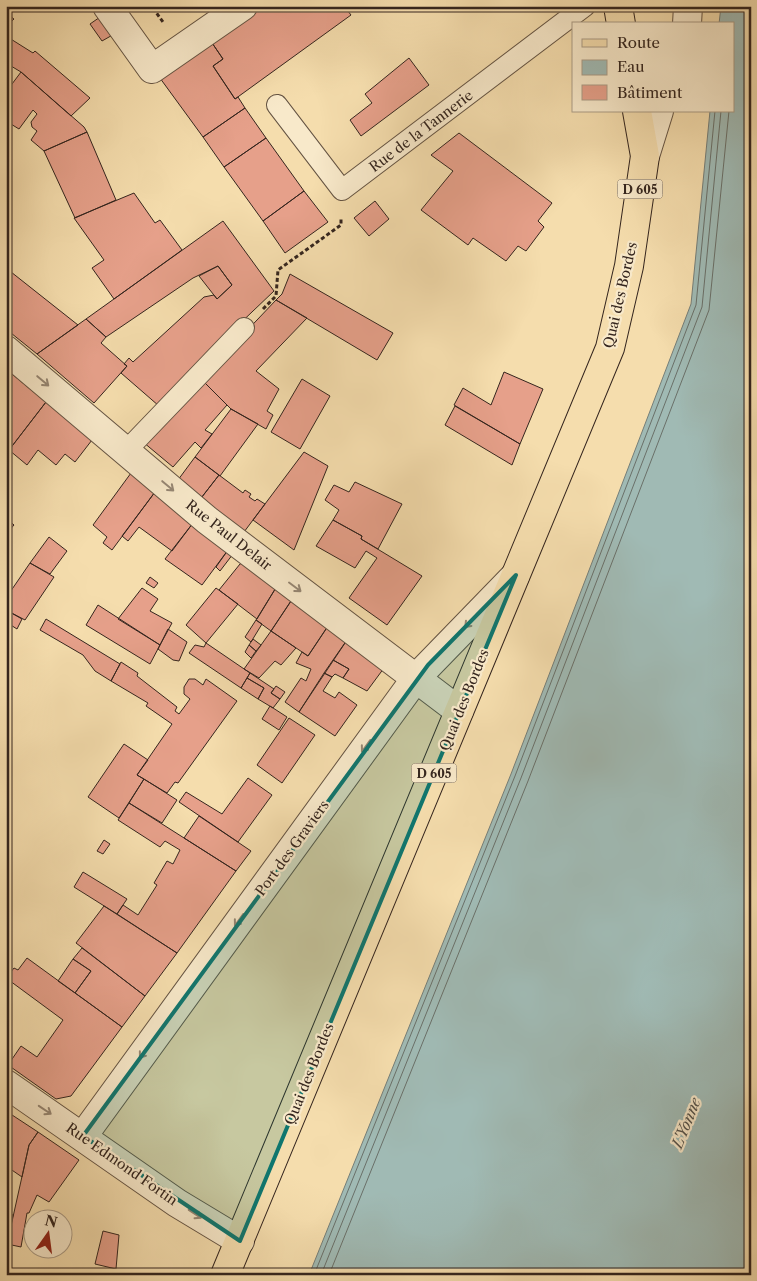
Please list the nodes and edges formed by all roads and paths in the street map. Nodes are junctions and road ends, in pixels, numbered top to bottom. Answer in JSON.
{"nodes":[{"id":1,"x":107,"y":6,"type":"edge"},
{"id":2,"x":243,"y":6,"type":"edge"},
{"id":3,"x":585,"y":6,"type":"edge"},
{"id":4,"x":618,"y":6,"type":"edge"},
{"id":5,"x":688,"y":6,"type":"edge"},
{"id":6,"x":153,"y":8,"type":"dead end"},
{"id":7,"x":621,"y":22,"type":"edge"},
{"id":8,"x":686,"y":22,"type":"edge"},
{"id":9,"x":167,"y":28,"type":"dead end"},
{"id":10,"x":277,"y":105,"type":"dead end"},
{"id":11,"x":637,"y":112,"type":"edge"},
{"id":12,"x":659,"y":112,"type":"edge"},
{"id":13,"x":645,"y":156,"type":"junction"},
{"id":14,"x":342,"y":190,"type":"junction"},
{"id":15,"x":244,"y":328,"type":"joint"},
{"id":16,"x":6,"y":350,"type":"edge"},
{"id":17,"x":126,"y":451,"type":"junction"},
{"id":18,"x":516,"y":575,"type":"junction"},
{"id":19,"x":416,"y":678,"type":"junction"},
{"id":20,"x":459,"y":712,"type":"junction"},
{"id":21,"x":6,"y":1084,"type":"edge"},
{"id":22,"x":83,"y":1136,"type":"junction"},
{"id":23,"x":240,"y":1241,"type":"junction"},
{"id":24,"x":225,"y":1275,"type":"edge"}],
"edges":[{"from":1,"to":2,"type":"street"},
{"from":3,"to":14,"type":"lane","name":"Rue de la Tannerie"},
{"from":4,"to":7,"type":"main road"},
{"from":5,"to":8,"type":"street"},
{"from":6,"to":9,"type":"path"},
{"from":10,"to":14,"type":"lane"},
{"from":11,"to":13,"type":"main road","name":"Quai des Bordes","number":"D 605"},
{"from":12,"to":13,"type":"street"},
{"from":13,"to":18,"type":"main road","name":"Quai des Bordes","number":"D 605"},
{"from":14,"to":15,"type":"path"},
{"from":15,"to":17,"type":"lane"},
{"from":16,"to":17,"type":"street","name":"Rue Paul Delair","one_way":true},
{"from":17,"to":19,"type":"street","name":"Rue Paul Delair","one_way":true},
{"from":18,"to":19,"type":"street","name":"Port des Graviers","one_way":true},
{"from":18,"to":20,"type":"main road","name":"Quai des Bordes","number":"D 605"},
{"from":19,"to":20,"type":"street","name":"Rue Paul Delair"},
{"from":19,"to":22,"type":"street","name":"Port des Graviers","one_way":true},
{"from":20,"to":23,"type":"main road","name":"Quai des Bordes","number":"D 605"},
{"from":21,"to":22,"type":"street","name":"Rue Edmond Fortin","one_way":true},
{"from":22,"to":23,"type":"street","name":"Rue Edmond Fortin","one_way":true},
{"from":23,"to":24,"type":"main road","name":"Quai des Bordes","number":"D 605"}]}
